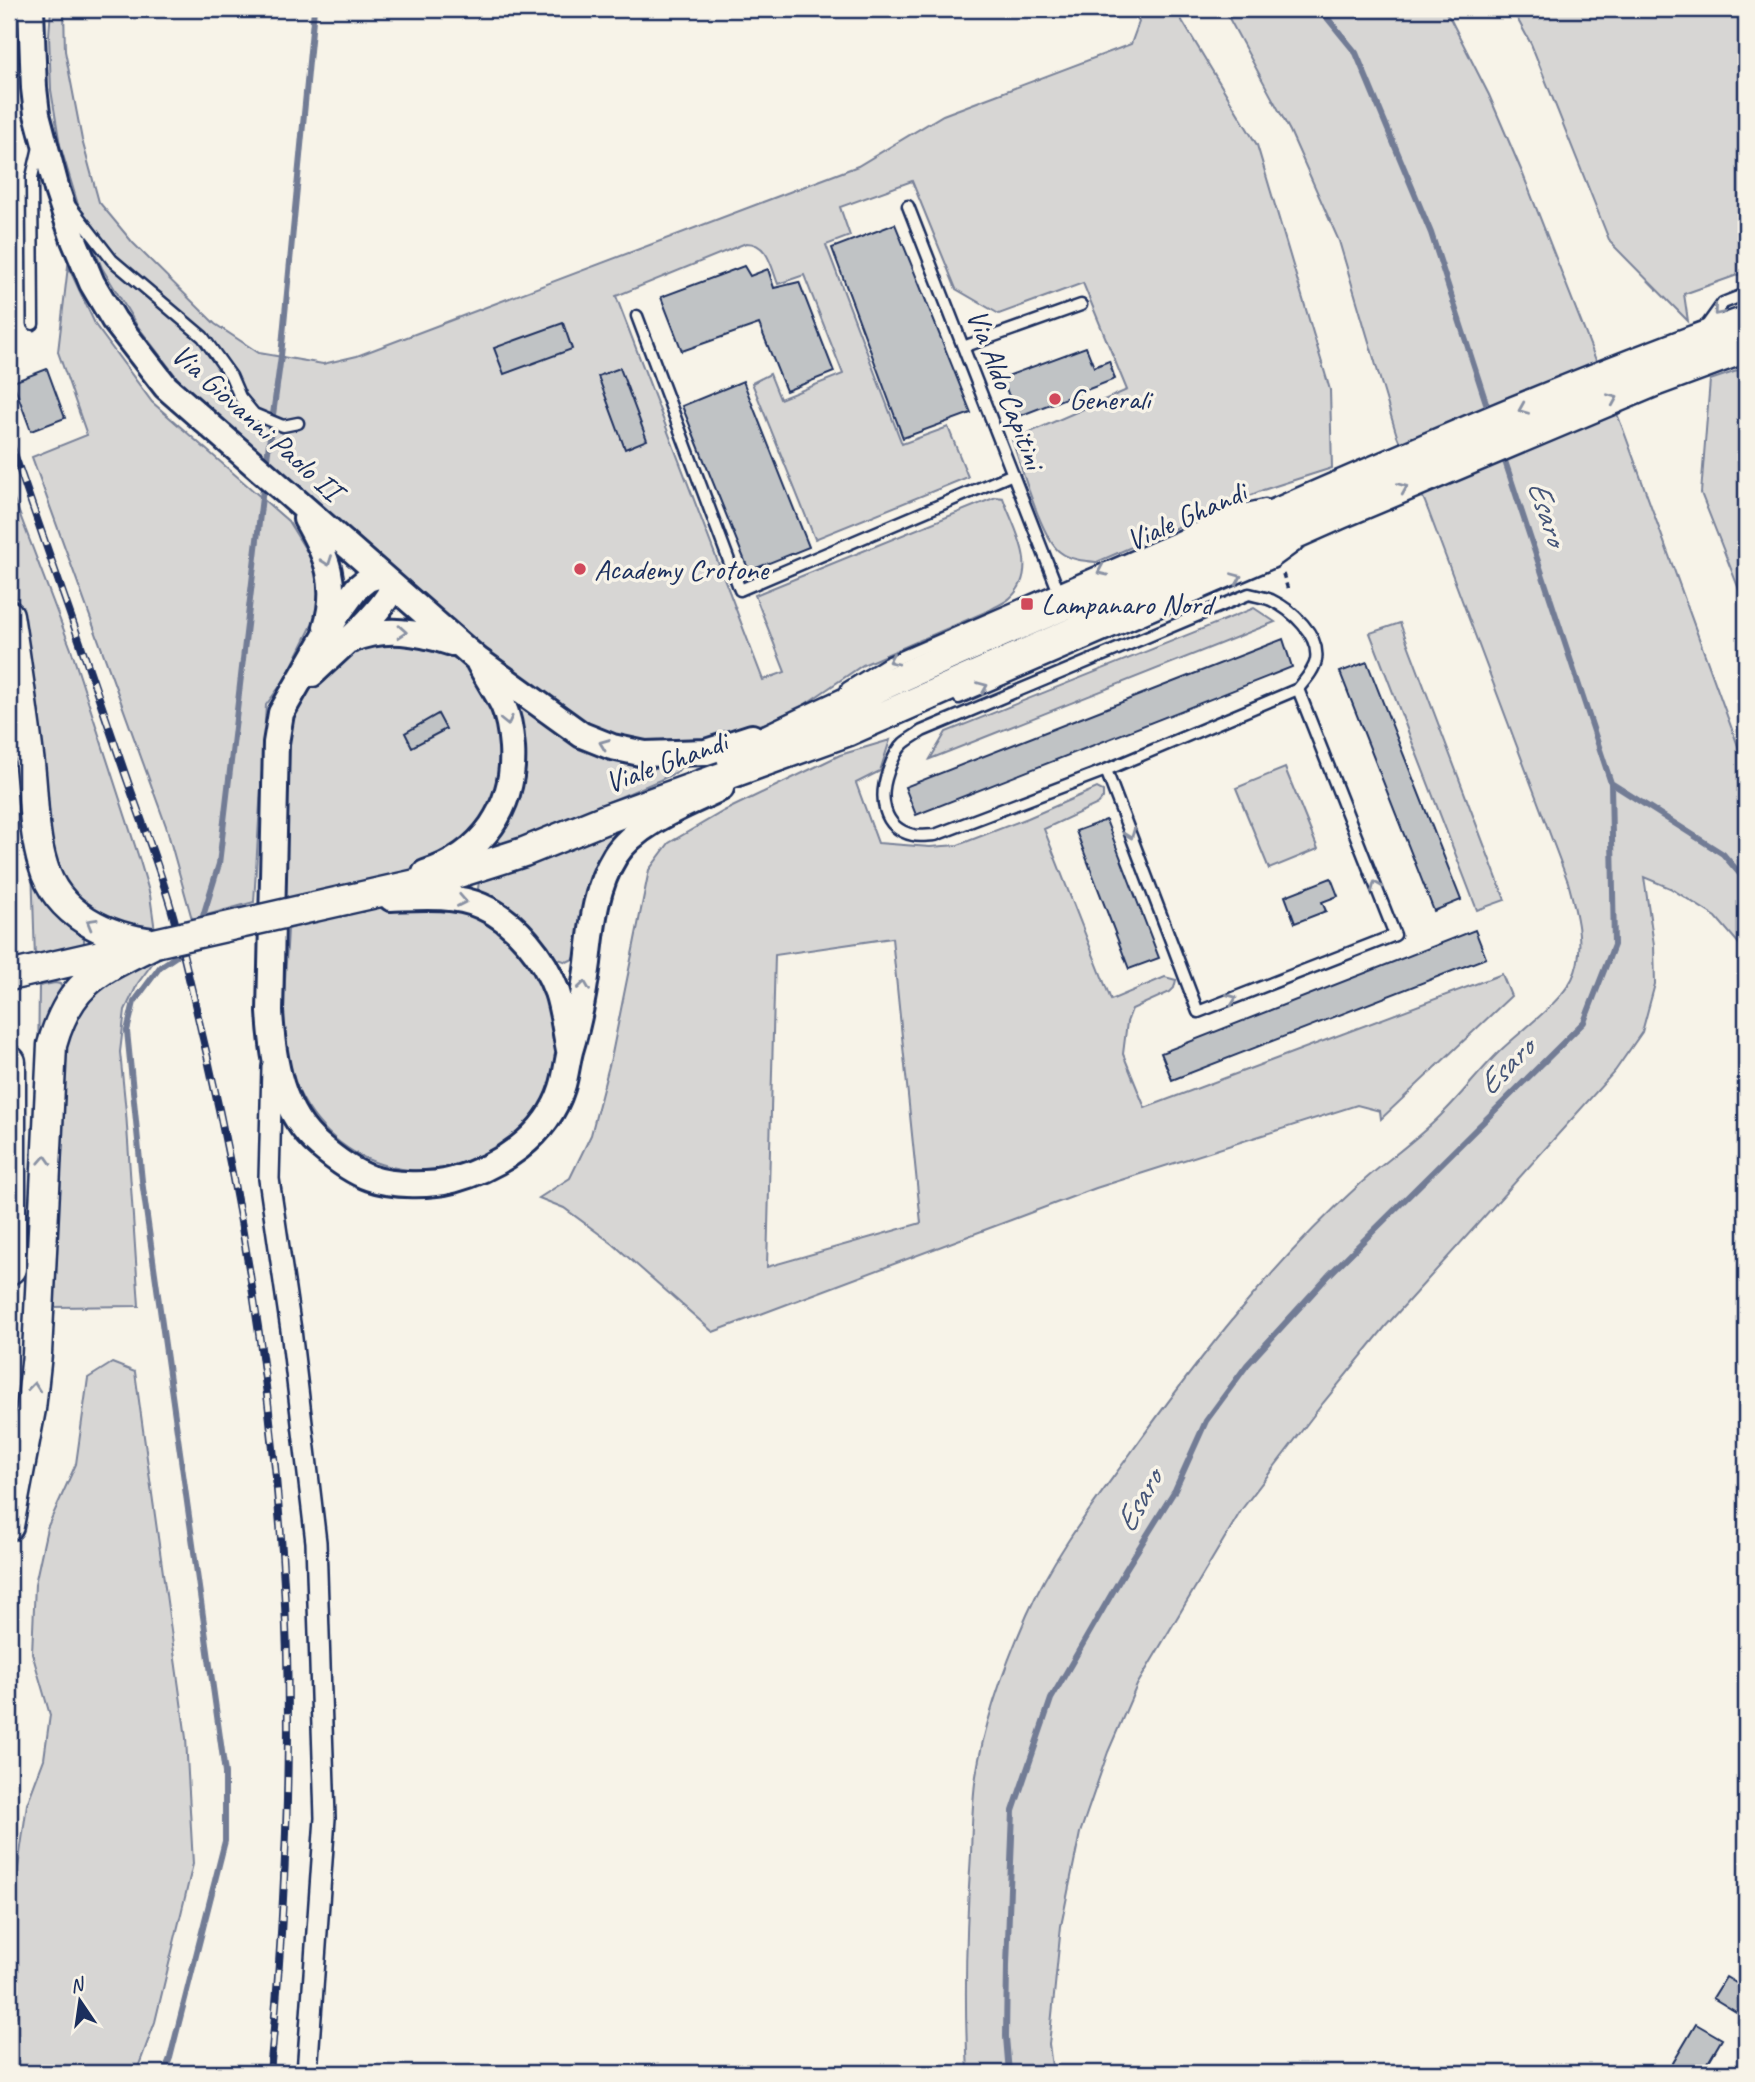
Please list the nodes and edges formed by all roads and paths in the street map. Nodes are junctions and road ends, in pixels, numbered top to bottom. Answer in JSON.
{"nodes":[{"id":1,"x":31,"y":9,"type":"edge"},
{"id":2,"x":41,"y":9,"type":"edge"},
{"id":3,"x":33,"y":65,"type":"junction"},
{"id":4,"x":42,"y":134,"type":"junction"},
{"id":5,"x":56,"y":188,"type":"junction"},
{"id":6,"x":908,"y":206,"type":"dead end"},
{"id":7,"x":1746,"y":294,"type":"edge"},
{"id":8,"x":1081,"y":305,"type":"dead end"},
{"id":9,"x":637,"y":316,"type":"dead end"},
{"id":10,"x":1746,"y":321,"type":"edge"},
{"id":11,"x":33,"y":324,"type":"dead end"},
{"id":12,"x":1699,"y":338,"type":"junction"},
{"id":13,"x":963,"y":348,"type":"junction"},
{"id":14,"x":1746,"y":348,"type":"edge"},
{"id":15,"x":298,"y":423,"type":"dead end"},
{"id":16,"x":1013,"y":474,"type":"junction"},
{"id":17,"x":1350,"y":481,"type":"junction"},
{"id":18,"x":295,"y":500,"type":"junction"},
{"id":19,"x":1341,"y":514,"type":"junction"},
{"id":20,"x":386,"y":581,"type":"junction"},
{"id":21,"x":1058,"y":590,"type":"junction"},
{"id":22,"x":9,"y":615,"type":"edge"},
{"id":23,"x":1097,"y":638,"type":"junction"},
{"id":24,"x":333,"y":641,"type":"junction"},
{"id":25,"x":469,"y":653,"type":"junction"},
{"id":26,"x":1103,"y":653,"type":"junction"},
{"id":27,"x":1298,"y":689,"type":"junction"},
{"id":28,"x":948,"y":702,"type":"dead end"},
{"id":29,"x":834,"y":706,"type":"junction"},
{"id":30,"x":888,"y":724,"type":"dead end"},
{"id":31,"x":849,"y":731,"type":"junction"},
{"id":32,"x":1106,"y":770,"type":"junction"},
{"id":33,"x":603,"y":820,"type":"junction"},
{"id":34,"x":345,"y":900,"type":"junction"},
{"id":35,"x":155,"y":943,"type":"junction"},
{"id":36,"x":9,"y":976,"type":"edge"},
{"id":37,"x":272,"y":1052,"type":"junction"},
{"id":38,"x":570,"y":1053,"type":"junction"},
{"id":39,"x":9,"y":1062,"type":"edge"},
{"id":40,"x":9,"y":1268,"type":"edge"},
{"id":41,"x":9,"y":1526,"type":"edge"},
{"id":42,"x":307,"y":2073,"type":"edge"}],
"edges":[{"from":1,"to":3,"type":"street","name":"Via Giovanni Paolo II"},
{"from":2,"to":3,"type":"street","name":"Via Giovanni Paolo II"},
{"from":3,"to":4,"type":"street","name":"Via Giovanni Paolo II"},
{"from":4,"to":5,"type":"street","name":"Via Giovanni Paolo II"},
{"from":4,"to":11,"type":"lane"},
{"from":5,"to":15,"type":"lane"},
{"from":5,"to":18,"type":"street","name":"Via Giovanni Paolo II"},
{"from":6,"to":13,"type":"lane","name":"Via Aldo Capitini"},
{"from":7,"to":12,"type":"lane","one_way":true},
{"from":8,"to":13,"type":"lane"},
{"from":9,"to":16,"type":"lane"},
{"from":10,"to":12,"type":"main road","name":"Viale Ghandi"},
{"from":12,"to":17,"type":"main road","name":"Viale Ghandi","one_way":true},
{"from":13,"to":16,"type":"lane","name":"Via Aldo Capitini"},
{"from":19,"to":14,"type":"main road","name":"Viale Ghandi","one_way":true},
{"from":16,"to":21,"type":"lane","name":"Via Aldo Capitini"},
{"from":17,"to":21,"type":"lane","one_way":true},
{"from":17,"to":29,"type":"main road","name":"Viale Ghandi"},
{"from":18,"to":20,"type":"street","name":"Via Giovanni Paolo II"},
{"from":18,"to":24,"type":"street","one_way":true},
{"from":23,"to":19,"type":"lane","one_way":true},
{"from":19,"to":31,"type":"main road","name":"Viale Ghandi"},
{"from":20,"to":24,"type":"street"},
{"from":20,"to":25,"type":"street","name":"Via Giovanni Paolo II"},
{"from":21,"to":29,"type":"lane","one_way":true},
{"from":35,"to":22,"type":"main road","one_way":true},
{"from":23,"to":26,"type":"lane"},
{"from":28,"to":23,"type":"lane","one_way":true},
{"from":24,"to":25,"type":"street","one_way":true},
{"from":24,"to":37,"type":"street"},
{"from":29,"to":25,"type":"street","one_way":true},
{"from":25,"to":34,"type":"street","one_way":true},
{"from":26,"to":27,"type":"lane"},
{"from":26,"to":32,"type":"lane"},
{"from":27,"to":32,"type":"lane"},
{"from":32,"to":27,"type":"lane","one_way":true},
{"from":29,"to":33,"type":"main road","name":"Viale Ghandi"},
{"from":30,"to":31,"type":"lane"},
{"from":31,"to":33,"type":"main road","name":"Viale Ghandi"},
{"from":38,"to":31,"type":"street","one_way":true},
{"from":33,"to":34,"type":"main road"},
{"from":34,"to":35,"type":"main road","bridge":true},
{"from":34,"to":38,"type":"street","one_way":true},
{"from":35,"to":36,"type":"main road"},
{"from":41,"to":35,"type":"main road","one_way":true},
{"from":37,"to":38,"type":"street"},
{"from":37,"to":42,"type":"street"},
{"from":39,"to":40,"type":"main road"}]}
